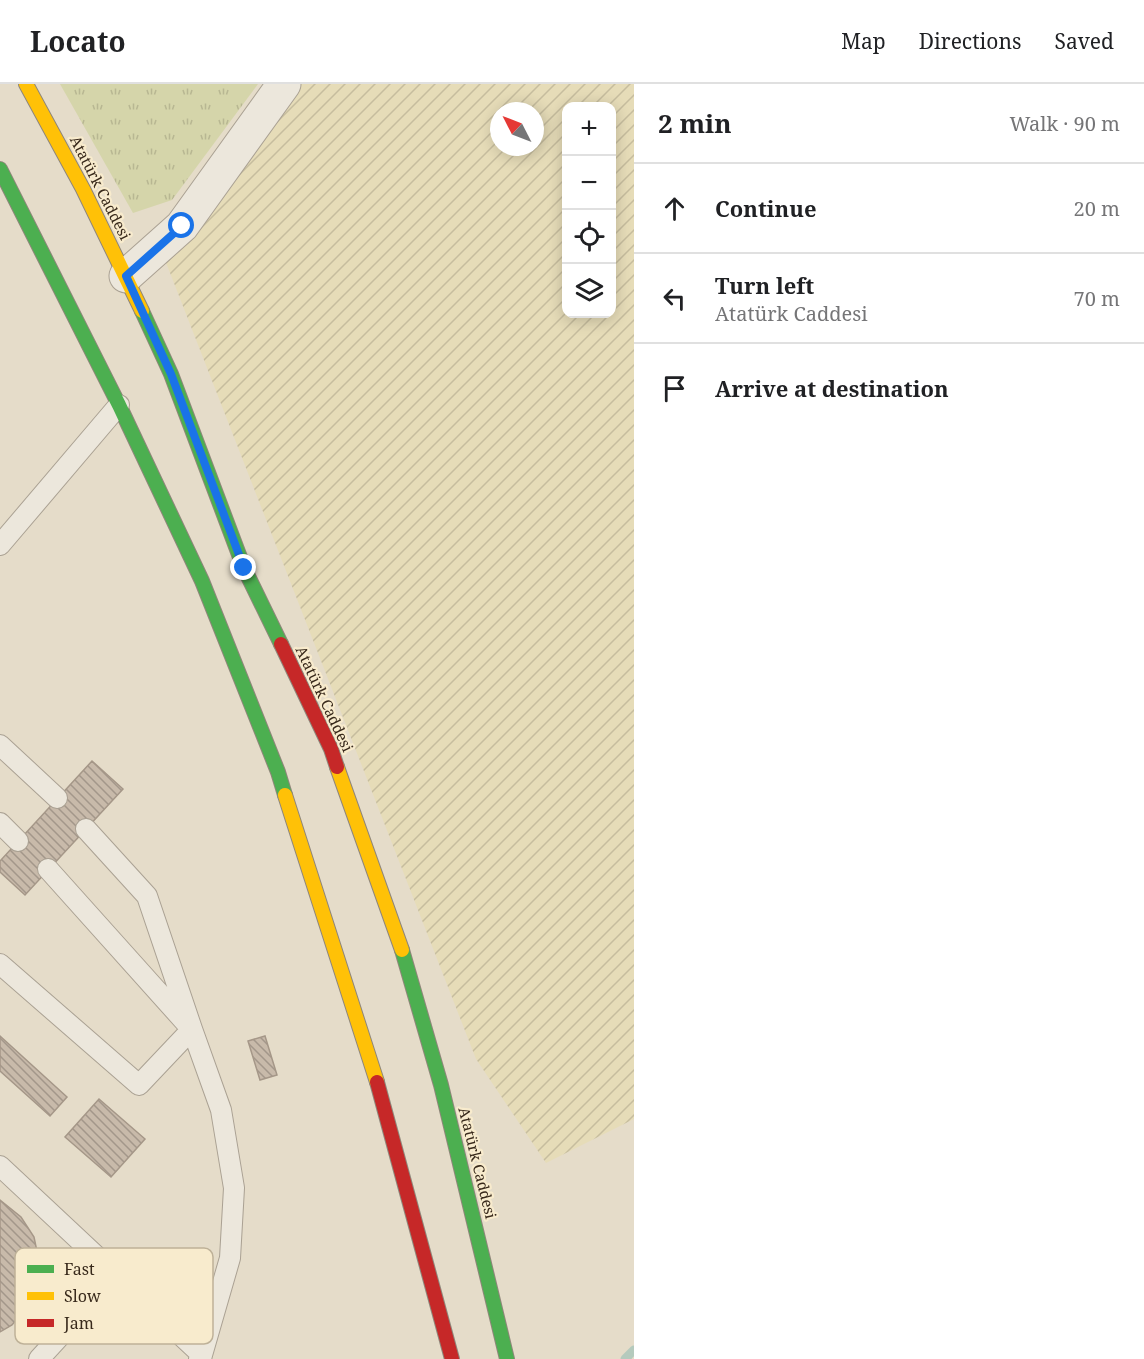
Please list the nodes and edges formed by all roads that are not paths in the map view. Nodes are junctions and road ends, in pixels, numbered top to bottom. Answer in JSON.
{"nodes":[{"id":1,"x":26,"y":84,"type":"edge"},
{"id":2,"x":284,"y":84,"type":"edge"},
{"id":3,"x":0,"y":170,"type":"edge"},
{"id":4,"x":126,"y":276,"type":"junction"},
{"id":5,"x":119,"y":405,"type":"junction"},
{"id":6,"x":0,"y":544,"type":"edge"},
{"id":7,"x":0,"y":745,"type":"edge"},
{"id":8,"x":57,"y":798,"type":"dead end"},
{"id":9,"x":0,"y":823,"type":"edge"},
{"id":10,"x":86,"y":829,"type":"dead end"},
{"id":11,"x":18,"y":841,"type":"dead end"},
{"id":12,"x":48,"y":869,"type":"dead end"},
{"id":13,"x":0,"y":964,"type":"edge"},
{"id":14,"x":192,"y":1029,"type":"junction"},
{"id":15,"x":0,"y":1166,"type":"edge"},
{"id":16,"x":87,"y":1248,"type":"edge"},
{"id":17,"x":213,"y":1317,"type":"edge"},
{"id":18,"x":53,"y":1344,"type":"edge"},
{"id":19,"x":187,"y":1344,"type":"edge"},
{"id":20,"x":201,"y":1358,"type":"edge"},
{"id":21,"x":39,"y":1359,"type":"edge"},
{"id":22,"x":452,"y":1359,"type":"edge"},
{"id":23,"x":507,"y":1359,"type":"edge"}],
"edges":[{"from":1,"to":4,"type":"main road","name":"Atatürk Caddesi"},
{"from":2,"to":4,"type":"street"},
{"from":3,"to":5,"type":"main road"},
{"from":4,"to":23,"type":"main road","name":"Atatürk Caddesi"},
{"from":5,"to":6,"type":"lane"},
{"from":5,"to":22,"type":"main road"},
{"from":7,"to":8,"type":"lane"},
{"from":9,"to":11,"type":"lane"},
{"from":10,"to":14,"type":"lane"},
{"from":12,"to":14,"type":"lane"},
{"from":13,"to":14,"type":"lane"},
{"from":14,"to":17,"type":"lane"},
{"from":15,"to":16,"type":"lane"},
{"from":18,"to":21,"type":"lane"},
{"from":19,"to":20,"type":"lane"}]}
